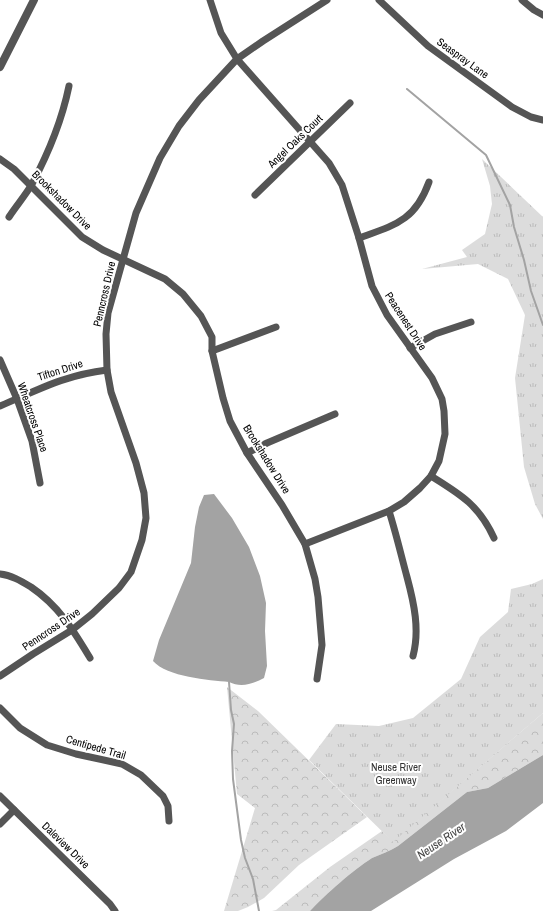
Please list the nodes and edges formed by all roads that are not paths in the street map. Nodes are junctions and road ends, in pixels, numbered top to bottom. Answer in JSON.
{"nodes":[{"id":1,"x":34,"y":0,"type":"edge"},
{"id":2,"x":210,"y":0,"type":"edge"},
{"id":3,"x":327,"y":0,"type":"edge"},
{"id":4,"x":379,"y":0,"type":"edge"},
{"id":5,"x":522,"y":0,"type":"edge"},
{"id":6,"x":543,"y":14,"type":"edge"},
{"id":7,"x":237,"y":59,"type":"junction"},
{"id":8,"x":0,"y":67,"type":"edge"},
{"id":9,"x":69,"y":86,"type":"dead end"},
{"id":10,"x":350,"y":103,"type":"dead end"},
{"id":11,"x":543,"y":120,"type":"edge"},
{"id":12,"x":311,"y":141,"type":"junction"},
{"id":13,"x":0,"y":159,"type":"edge"},
{"id":14,"x":430,"y":182,"type":"dead end"},
{"id":15,"x":31,"y":185,"type":"junction"},
{"id":16,"x":255,"y":195,"type":"dead end"},
{"id":17,"x":8,"y":217,"type":"dead end"},
{"id":18,"x":359,"y":238,"type":"junction"},
{"id":19,"x":123,"y":260,"type":"junction"},
{"id":20,"x":470,"y":322,"type":"dead end"},
{"id":21,"x":276,"y":326,"type":"dead end"},
{"id":22,"x":410,"y":348,"type":"junction"},
{"id":23,"x":212,"y":351,"type":"junction"},
{"id":24,"x":0,"y":360,"type":"edge"},
{"id":25,"x":107,"y":370,"type":"junction"},
{"id":26,"x":17,"y":398,"type":"junction"},
{"id":27,"x":0,"y":406,"type":"edge"},
{"id":28,"x":335,"y":414,"type":"dead end"},
{"id":29,"x":247,"y":453,"type":"junction"},
{"id":30,"x":431,"y":476,"type":"junction"},
{"id":31,"x":40,"y":483,"type":"dead end"},
{"id":32,"x":388,"y":511,"type":"junction"},
{"id":33,"x":494,"y":538,"type":"dead end"},
{"id":34,"x":305,"y":544,"type":"junction"},
{"id":35,"x":0,"y":574,"type":"edge"},
{"id":36,"x":72,"y":630,"type":"junction"},
{"id":37,"x":413,"y":656,"type":"dead end"},
{"id":38,"x":90,"y":658,"type":"dead end"},
{"id":39,"x":0,"y":676,"type":"edge"},
{"id":40,"x":318,"y":679,"type":"dead end"},
{"id":41,"x":0,"y":708,"type":"edge"},
{"id":42,"x":0,"y":796,"type":"edge"},
{"id":43,"x":14,"y":810,"type":"junction"},
{"id":44,"x":169,"y":821,"type":"dead end"},
{"id":45,"x":0,"y":824,"type":"edge"},
{"id":46,"x":115,"y":911,"type":"edge"}],
"edges":[{"from":1,"to":8,"type":"street"},
{"from":2,"to":7,"type":"street","name":"Peacenest Drive"},
{"from":3,"to":7,"type":"street","name":"Penncross Drive"},
{"from":4,"to":11,"type":"street","name":"Seaspray Lane"},
{"from":5,"to":6,"type":"street"},
{"from":7,"to":12,"type":"street","name":"Peacenest Drive"},
{"from":7,"to":19,"type":"street","name":"Penncross Drive"},
{"from":9,"to":15,"type":"street"},
{"from":10,"to":12,"type":"street","name":"Angel Oaks Court"},
{"from":12,"to":16,"type":"street","name":"Angel Oaks Court"},
{"from":12,"to":18,"type":"street","name":"Peacenest Drive"},
{"from":13,"to":15,"type":"street","name":"Brookshadow Drive"},
{"from":14,"to":18,"type":"street"},
{"from":15,"to":17,"type":"street"},
{"from":15,"to":19,"type":"street","name":"Brookshadow Drive"},
{"from":18,"to":22,"type":"street","name":"Peacenest Drive"},
{"from":19,"to":23,"type":"street","name":"Brookshadow Drive"},
{"from":19,"to":25,"type":"street","name":"Penncross Drive"},
{"from":20,"to":22,"type":"street"},
{"from":21,"to":23,"type":"street"},
{"from":22,"to":30,"type":"street","name":"Peacenest Drive"},
{"from":23,"to":29,"type":"street","name":"Brookshadow Drive"},
{"from":24,"to":26,"type":"street","name":"Wheatcross Place"},
{"from":25,"to":26,"type":"street","name":"Tifton Drive"},
{"from":25,"to":36,"type":"street","name":"Penncross Drive"},
{"from":26,"to":27,"type":"street","name":"Tifton Drive"},
{"from":26,"to":31,"type":"street","name":"Wheatcross Place"},
{"from":28,"to":29,"type":"street"},
{"from":29,"to":34,"type":"street","name":"Brookshadow Drive"},
{"from":30,"to":32,"type":"street","name":"Peacenest Drive"},
{"from":30,"to":33,"type":"street"},
{"from":32,"to":34,"type":"street","name":"Peacenest Drive"},
{"from":32,"to":37,"type":"street"},
{"from":34,"to":40,"type":"street","name":"Brookshadow Drive"},
{"from":35,"to":36,"type":"street"},
{"from":36,"to":38,"type":"street"},
{"from":36,"to":39,"type":"street","name":"Penncross Drive"},
{"from":41,"to":44,"type":"street","name":"Centipede Trail"},
{"from":42,"to":43,"type":"street","name":"Daleview Drive"},
{"from":43,"to":45,"type":"street"},
{"from":43,"to":46,"type":"street","name":"Daleview Drive"}]}
